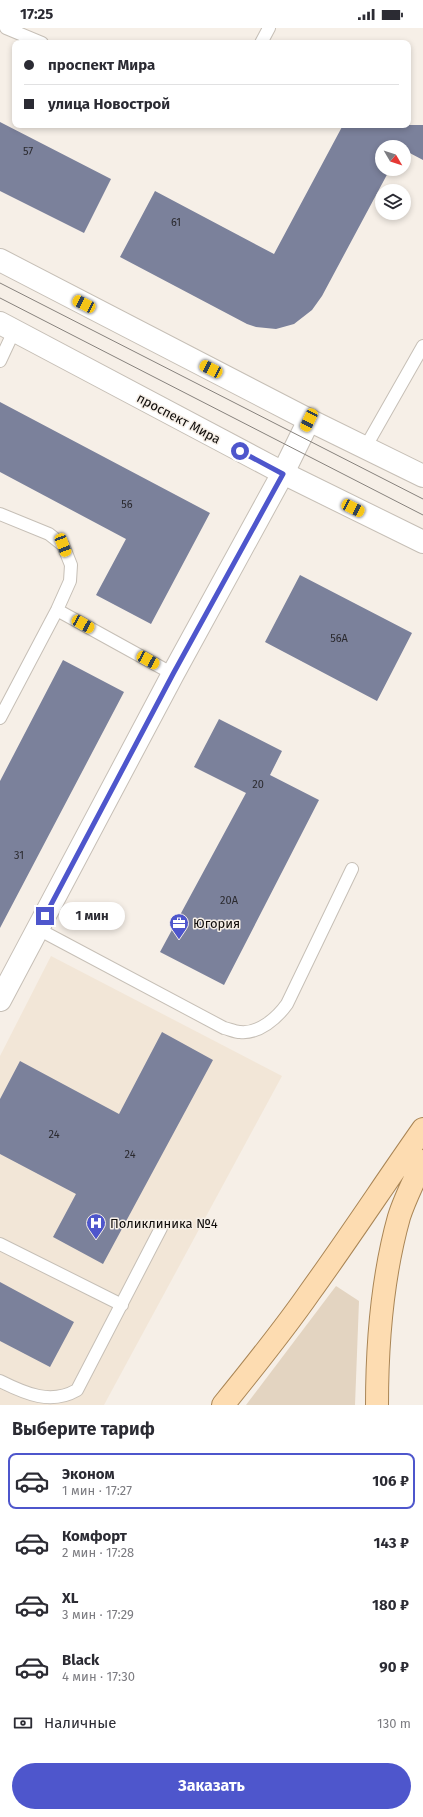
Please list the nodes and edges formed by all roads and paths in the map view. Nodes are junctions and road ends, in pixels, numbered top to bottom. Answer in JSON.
{"nodes":[{"id":1,"x":6,"y":28,"type":"edge"},
{"id":2,"x":269,"y":28,"type":"edge"},
{"id":3,"x":35,"y":40,"type":"edge"},
{"id":4,"x":263,"y":40,"type":"edge"},
{"id":5,"x":0,"y":260,"type":"edge"},
{"id":6,"x":7,"y":327,"type":"edge"},
{"id":7,"x":423,"y":346,"type":"edge"},
{"id":8,"x":0,"y":361,"type":"edge"},
{"id":9,"x":309,"y":420,"type":"junction"},
{"id":10,"x":365,"y":448,"type":"junction"},
{"id":11,"x":283,"y":474,"type":"junction"},
{"id":12,"x":423,"y":476,"type":"edge"},
{"id":13,"x":0,"y":514,"type":"edge"},
{"id":14,"x":423,"y":542,"type":"edge"},
{"id":15,"x":57,"y":610,"type":"junction"},
{"id":16,"x":173,"y":674,"type":"junction"},
{"id":17,"x":0,"y":718,"type":"edge"},
{"id":18,"x":352,"y":869,"type":"dead end"},
{"id":19,"x":38,"y":929,"type":"junction"},
{"id":20,"x":6,"y":976,"type":"edge"},
{"id":21,"x":0,"y":1000,"type":"edge"},
{"id":22,"x":423,"y":1130,"type":"edge"},
{"id":23,"x":423,"y":1161,"type":"edge"},
{"id":24,"x":162,"y":1228,"type":"dead end"},
{"id":25,"x":0,"y":1244,"type":"edge"},
{"id":26,"x":122,"y":1305,"type":"junction"},
{"id":27,"x":0,"y":1381,"type":"edge"},
{"id":28,"x":223,"y":1405,"type":"edge"},
{"id":29,"x":377,"y":1405,"type":"edge"}],
"edges":[{"from":1,"to":3,"type":"lane"},
{"from":2,"to":4,"type":"lane"},
{"from":5,"to":9,"type":"main road"},
{"from":6,"to":8,"type":"lane"},
{"from":6,"to":11,"type":"main road","name":"проспект Мира"},
{"from":7,"to":10,"type":"lane"},
{"from":9,"to":10,"type":"main road"},
{"from":9,"to":11,"type":"main road"},
{"from":10,"to":12,"type":"main road"},
{"from":11,"to":14,"type":"main road","name":"проспект Мира"},
{"from":11,"to":16,"type":"main road"},
{"from":13,"to":15,"type":"lane"},
{"from":15,"to":16,"type":"lane"},
{"from":15,"to":17,"type":"lane"},
{"from":16,"to":19,"type":"main road"},
{"from":18,"to":19,"type":"lane"},
{"from":19,"to":20,"type":"main road"},
{"from":20,"to":21,"type":"main road"},
{"from":22,"to":28,"type":"main road"},
{"from":23,"to":29,"type":"main road"},
{"from":24,"to":26,"type":"lane"},
{"from":25,"to":26,"type":"lane"},
{"from":26,"to":27,"type":"lane"}]}
